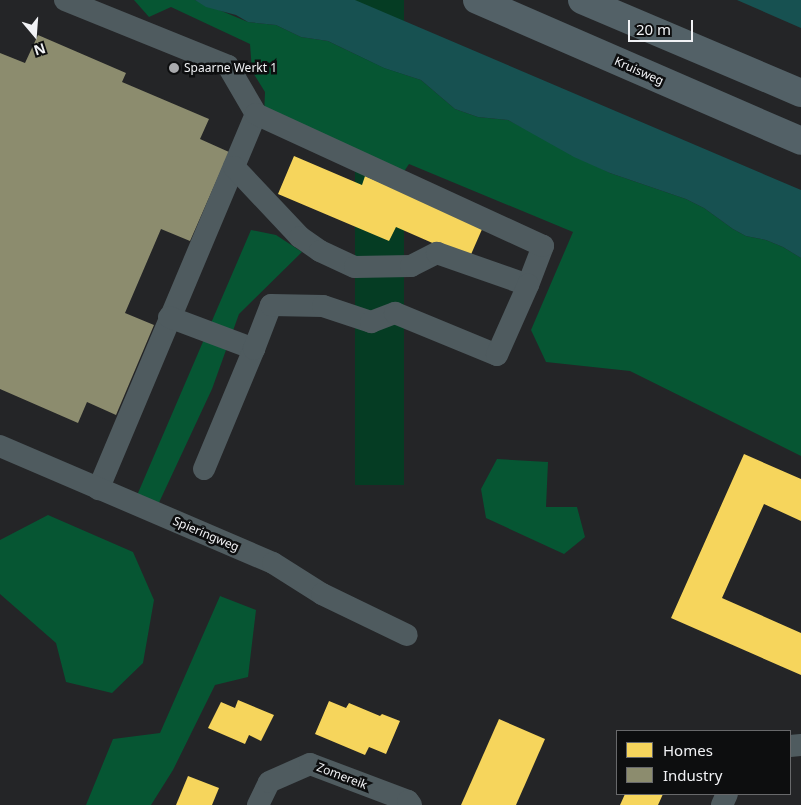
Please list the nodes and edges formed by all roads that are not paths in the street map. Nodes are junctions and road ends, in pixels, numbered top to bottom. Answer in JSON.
{"nodes":[{"id":1,"x":65,"y":0,"type":"edge"},
{"id":2,"x":477,"y":0,"type":"edge"},
{"id":3,"x":582,"y":0,"type":"edge"},
{"id":4,"x":801,"y":93,"type":"edge"},
{"id":5,"x":256,"y":114,"type":"junction"},
{"id":6,"x":801,"y":141,"type":"edge"},
{"id":7,"x":234,"y":167,"type":"junction"},
{"id":8,"x":528,"y":286,"type":"junction"},
{"id":9,"x":170,"y":317,"type":"junction"},
{"id":10,"x":254,"y":349,"type":"junction"},
{"id":11,"x":0,"y":446,"type":"edge"},
{"id":12,"x":204,"y":469,"type":"dead end"},
{"id":13,"x":98,"y":489,"type":"junction"},
{"id":14,"x":406,"y":635,"type":"dead end"},
{"id":15,"x":258,"y":805,"type":"edge"},
{"id":16,"x":411,"y":805,"type":"edge"}],
"edges":[{"from":1,"to":5,"type":"street"},
{"from":2,"to":6,"type":"highway","name":"Kruisweg"},
{"from":3,"to":4,"type":"highway"},
{"from":5,"to":7,"type":"street"},
{"from":5,"to":8,"type":"street"},
{"from":7,"to":8,"type":"street"},
{"from":7,"to":9,"type":"street"},
{"from":8,"to":10,"type":"street"},
{"from":9,"to":10,"type":"street"},
{"from":9,"to":13,"type":"street"},
{"from":10,"to":12,"type":"street"},
{"from":11,"to":13,"type":"street","name":"Spieringweg"},
{"from":13,"to":14,"type":"street","name":"Spieringweg"},
{"from":15,"to":16,"type":"street","name":"Zomereik"}]}
